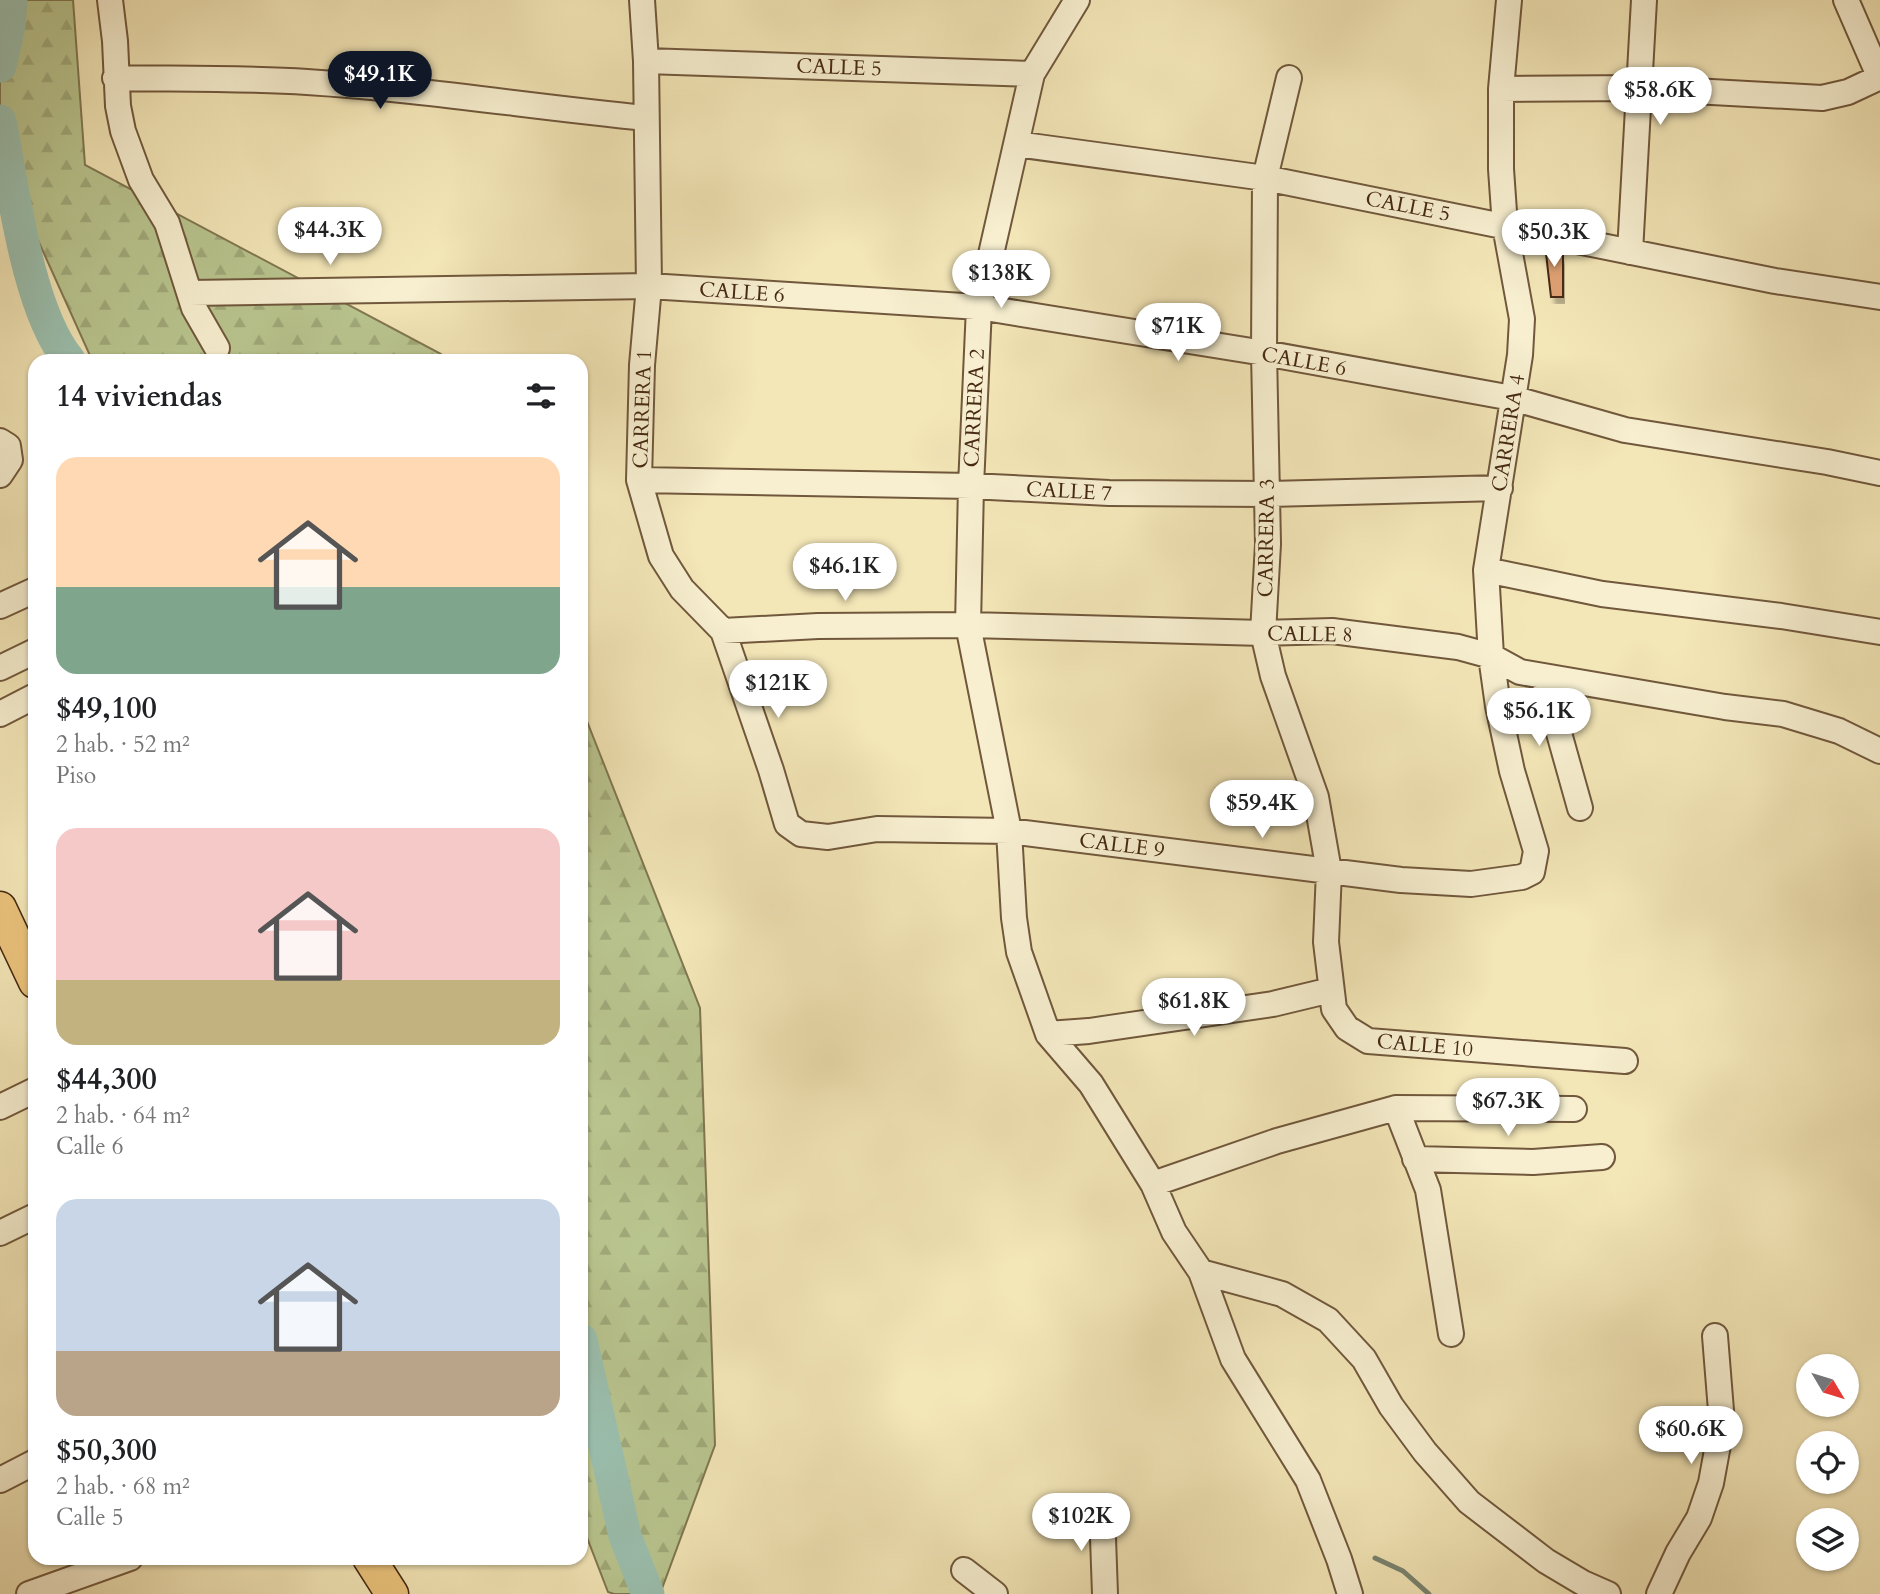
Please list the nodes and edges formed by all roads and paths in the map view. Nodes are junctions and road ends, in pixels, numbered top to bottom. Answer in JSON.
{"nodes":[{"id":1,"x":110,"y":0,"type":"edge"},
{"id":2,"x":642,"y":0,"type":"edge"},
{"id":3,"x":1077,"y":0,"type":"edge"},
{"id":4,"x":1509,"y":0,"type":"edge"},
{"id":5,"x":1644,"y":0,"type":"edge"},
{"id":6,"x":1846,"y":0,"type":"edge"},
{"id":7,"x":646,"y":61,"type":"junction"},
{"id":8,"x":1032,"y":74,"type":"junction"},
{"id":9,"x":1880,"y":77,"type":"edge"},
{"id":10,"x":116,"y":78,"type":"junction"},
{"id":11,"x":1289,"y":78,"type":"dead end"},
{"id":12,"x":1639,"y":88,"type":"junction"},
{"id":13,"x":1501,"y":89,"type":"junction"},
{"id":14,"x":646,"y":118,"type":"junction"},
{"id":15,"x":1016,"y":144,"type":"junction"},
{"id":16,"x":1265,"y":178,"type":"junction"},
{"id":17,"x":1505,"y":226,"type":"junction"},
{"id":18,"x":1630,"y":252,"type":"junction"},
{"id":19,"x":649,"y":286,"type":"junction"},
{"id":20,"x":190,"y":293,"type":"junction"},
{"id":21,"x":1880,"y":296,"type":"edge"},
{"id":22,"x":979,"y":307,"type":"junction"},
{"id":23,"x":217,"y":348,"type":"dead end"},
{"id":24,"x":1264,"y":353,"type":"junction"},
{"id":25,"x":1512,"y":398,"type":"junction"},
{"id":26,"x":0,"y":441,"type":"edge"},
{"id":27,"x":1880,"y":473,"type":"edge"},
{"id":28,"x":0,"y":475,"type":"edge"},
{"id":29,"x":639,"y":480,"type":"junction"},
{"id":30,"x":971,"y":486,"type":"junction"},
{"id":31,"x":1500,"y":488,"type":"junction"},
{"id":32,"x":1268,"y":494,"type":"junction"},
{"id":33,"x":1486,"y":570,"type":"junction"},
{"id":34,"x":28,"y":593,"type":"edge"},
{"id":35,"x":0,"y":606,"type":"edge"},
{"id":36,"x":968,"y":625,"type":"junction"},
{"id":37,"x":723,"y":631,"type":"junction"},
{"id":38,"x":1880,"y":632,"type":"edge"},
{"id":39,"x":1263,"y":633,"type":"junction"},
{"id":40,"x":28,"y":654,"type":"edge"},
{"id":41,"x":1491,"y":656,"type":"junction"},
{"id":42,"x":0,"y":668,"type":"edge"},
{"id":43,"x":1543,"y":676,"type":"junction"},
{"id":44,"x":28,"y":700,"type":"edge"},
{"id":45,"x":0,"y":714,"type":"edge"},
{"id":46,"x":1880,"y":751,"type":"edge"},
{"id":47,"x":1580,"y":808,"type":"dead end"},
{"id":48,"x":787,"y":824,"type":"joint"},
{"id":49,"x":1009,"y":831,"type":"junction"},
{"id":50,"x":1534,"y":862,"type":"joint"},
{"id":51,"x":1329,"y":872,"type":"junction"},
{"id":52,"x":0,"y":908,"type":"edge"},
{"id":53,"x":28,"y":967,"type":"edge"},
{"id":54,"x":1331,"y":990,"type":"junction"},
{"id":55,"x":1048,"y":1034,"type":"junction"},
{"id":56,"x":1625,"y":1061,"type":"dead end"},
{"id":57,"x":28,"y":1093,"type":"edge"},
{"id":58,"x":0,"y":1107,"type":"edge"},
{"id":59,"x":1396,"y":1108,"type":"junction"},
{"id":60,"x":1574,"y":1110,"type":"dead end"},
{"id":61,"x":1602,"y":1157,"type":"dead end"},
{"id":62,"x":1415,"y":1159,"type":"junction"},
{"id":63,"x":1153,"y":1184,"type":"junction"},
{"id":64,"x":28,"y":1219,"type":"edge"},
{"id":65,"x":0,"y":1233,"type":"edge"},
{"id":66,"x":1201,"y":1272,"type":"junction"},
{"id":67,"x":1451,"y":1334,"type":"dead end"},
{"id":68,"x":1715,"y":1336,"type":"dead end"},
{"id":69,"x":28,"y":1465,"type":"edge"},
{"id":70,"x":0,"y":1479,"type":"edge"},
{"id":71,"x":1102,"y":1510,"type":"dead end"},
{"id":72,"x":110,"y":1565,"type":"edge"},
{"id":73,"x":373,"y":1565,"type":"edge"},
{"id":74,"x":964,"y":1570,"type":"dead end"},
{"id":75,"x":29,"y":1594,"type":"edge"},
{"id":76,"x":392,"y":1594,"type":"edge"},
{"id":77,"x":995,"y":1594,"type":"edge"},
{"id":78,"x":1105,"y":1594,"type":"edge"},
{"id":79,"x":1350,"y":1594,"type":"edge"},
{"id":80,"x":1608,"y":1594,"type":"edge"},
{"id":81,"x":1659,"y":1594,"type":"edge"}],
"edges":[{"from":1,"to":10,"type":"street"},
{"from":2,"to":7,"type":"street","name":"CARRERA 1"},
{"from":3,"to":8,"type":"street","name":"CARRERA 2"},
{"from":4,"to":13,"type":"street","name":"CARRERA 4"},
{"from":5,"to":12,"type":"street"},
{"from":6,"to":9,"type":"street"},
{"from":7,"to":8,"type":"street","name":"CALLE 5"},
{"from":7,"to":14,"type":"street","name":"CARRERA 1"},
{"from":8,"to":15,"type":"street","name":"CARRERA 2"},
{"from":9,"to":12,"type":"street"},
{"from":10,"to":14,"type":"street"},
{"from":10,"to":20,"type":"street"},
{"from":11,"to":16,"type":"street","name":"CARRERA 3"},
{"from":12,"to":13,"type":"street"},
{"from":12,"to":18,"type":"street"},
{"from":13,"to":17,"type":"street","name":"CARRERA 4"},
{"from":14,"to":19,"type":"street","name":"CARRERA 1"},
{"from":15,"to":16,"type":"street","name":"CALLE 5"},
{"from":15,"to":22,"type":"street","name":"CARRERA 2"},
{"from":16,"to":17,"type":"street","name":"CALLE 5"},
{"from":16,"to":24,"type":"street","name":"CARRERA 3"},
{"from":17,"to":18,"type":"street","name":"CALLE 5"},
{"from":17,"to":25,"type":"street","name":"CARRERA 4"},
{"from":18,"to":21,"type":"street","name":"CALLE 5"},
{"from":19,"to":20,"type":"street","name":"CALLE 6"},
{"from":19,"to":22,"type":"street","name":"CALLE 6"},
{"from":19,"to":29,"type":"street","name":"CARRERA 1"},
{"from":20,"to":23,"type":"street"},
{"from":22,"to":24,"type":"street","name":"CALLE 6"},
{"from":22,"to":30,"type":"street","name":"CARRERA 2"},
{"from":24,"to":25,"type":"street","name":"CALLE 6"},
{"from":24,"to":32,"type":"street","name":"CARRERA 3"},
{"from":25,"to":27,"type":"street","name":"CALLE 6"},
{"from":25,"to":31,"type":"street","name":"CARRERA 4"},
{"from":26,"to":28,"type":"street"},
{"from":29,"to":30,"type":"street","name":"CALLE 7"},
{"from":29,"to":37,"type":"street","name":"CARRERA 1"},
{"from":30,"to":32,"type":"street","name":"CALLE 7"},
{"from":30,"to":36,"type":"street","name":"CARRERA 2"},
{"from":31,"to":32,"type":"street","name":"CALLE 7"},
{"from":31,"to":33,"type":"street","name":"CARRERA 4"},
{"from":32,"to":39,"type":"street","name":"CARRERA 3"},
{"from":33,"to":38,"type":"street"},
{"from":33,"to":41,"type":"street","name":"CARRERA 4"},
{"from":34,"to":35,"type":"street"},
{"from":36,"to":37,"type":"street","name":"CALLE 8"},
{"from":36,"to":39,"type":"street","name":"CALLE 8"},
{"from":36,"to":49,"type":"street","name":"CARRERA 2"},
{"from":37,"to":48,"type":"street","name":"CARRERA 1"},
{"from":39,"to":41,"type":"street","name":"CALLE 8"},
{"from":39,"to":51,"type":"street","name":"CARRERA 3"},
{"from":40,"to":42,"type":"street"},
{"from":41,"to":43,"type":"street","name":"CALLE 8"},
{"from":41,"to":50,"type":"street","name":"CARRERA 4"},
{"from":43,"to":46,"type":"street","name":"CALLE 8"},
{"from":43,"to":47,"type":"street"},
{"from":44,"to":45,"type":"street"},
{"from":48,"to":49,"type":"street","name":"CALLE 9"},
{"from":49,"to":51,"type":"street","name":"CALLE 9"},
{"from":49,"to":55,"type":"street","name":"CARRERA 2"},
{"from":50,"to":51,"type":"street","name":"CALLE 9"},
{"from":51,"to":54,"type":"street","name":"CARRERA 3"},
{"from":52,"to":53,"type":"main road"},
{"from":54,"to":55,"type":"street"},
{"from":54,"to":56,"type":"street","name":"CALLE 10"},
{"from":55,"to":63,"type":"street"},
{"from":57,"to":58,"type":"street"},
{"from":59,"to":60,"type":"street"},
{"from":59,"to":62,"type":"street"},
{"from":59,"to":63,"type":"street"},
{"from":61,"to":62,"type":"street"},
{"from":62,"to":67,"type":"street"},
{"from":63,"to":66,"type":"street"},
{"from":64,"to":65,"type":"street"},
{"from":66,"to":79,"type":"street"},
{"from":66,"to":80,"type":"street"},
{"from":68,"to":81,"type":"street"},
{"from":69,"to":70,"type":"street"},
{"from":71,"to":78,"type":"street"},
{"from":72,"to":75,"type":"street"},
{"from":73,"to":76,"type":"main road"},
{"from":74,"to":77,"type":"street"}]}
